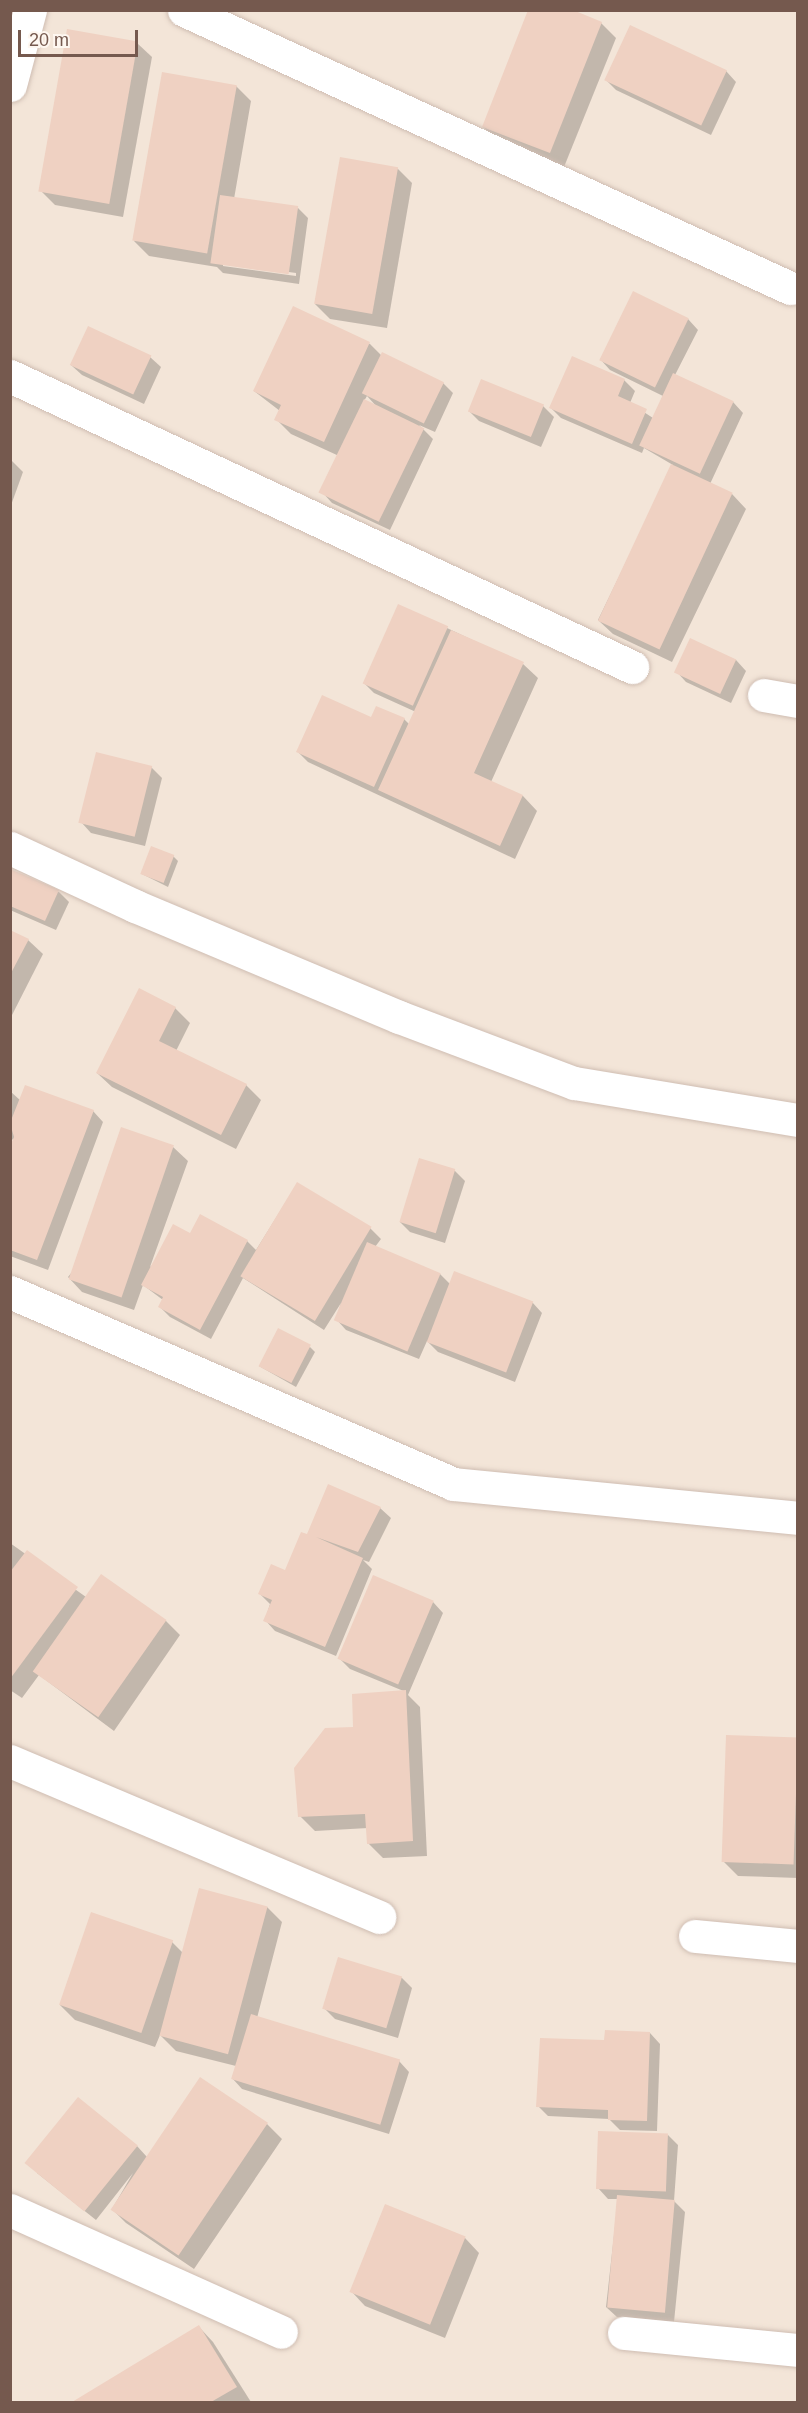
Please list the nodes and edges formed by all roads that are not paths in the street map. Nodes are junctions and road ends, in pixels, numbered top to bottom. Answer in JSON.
{"nodes":[{"id":1,"x":30,"y":10,"type":"edge"},
{"id":2,"x":184,"y":10,"type":"edge"},
{"id":3,"x":10,"y":85,"type":"edge"},
{"id":4,"x":790,"y":288,"type":"dead end"},
{"id":5,"x":10,"y":376,"type":"edge"},
{"id":6,"x":633,"y":667,"type":"dead end"},
{"id":7,"x":764,"y":694,"type":"dead end"},
{"id":8,"x":798,"y":701,"type":"edge"},
{"id":9,"x":10,"y":848,"type":"edge"},
{"id":10,"x":798,"y":1120,"type":"edge"},
{"id":11,"x":10,"y":1292,"type":"edge"},
{"id":12,"x":798,"y":1518,"type":"edge"},
{"id":13,"x":10,"y":1761,"type":"edge"},
{"id":14,"x":379,"y":1917,"type":"dead end"},
{"id":15,"x":695,"y":1936,"type":"dead end"},
{"id":16,"x":798,"y":1946,"type":"edge"},
{"id":17,"x":10,"y":2210,"type":"edge"},
{"id":18,"x":282,"y":2332,"type":"dead end"},
{"id":19,"x":624,"y":2333,"type":"dead end"},
{"id":20,"x":798,"y":2350,"type":"edge"}],
"edges":[{"from":1,"to":3,"type":"street"},
{"from":2,"to":4,"type":"street"},
{"from":5,"to":6,"type":"street"},
{"from":7,"to":8,"type":"street"},
{"from":9,"to":10,"type":"street"},
{"from":11,"to":12,"type":"street"},
{"from":13,"to":14,"type":"street"},
{"from":15,"to":16,"type":"street"},
{"from":17,"to":18,"type":"street"},
{"from":19,"to":20,"type":"street"}]}
